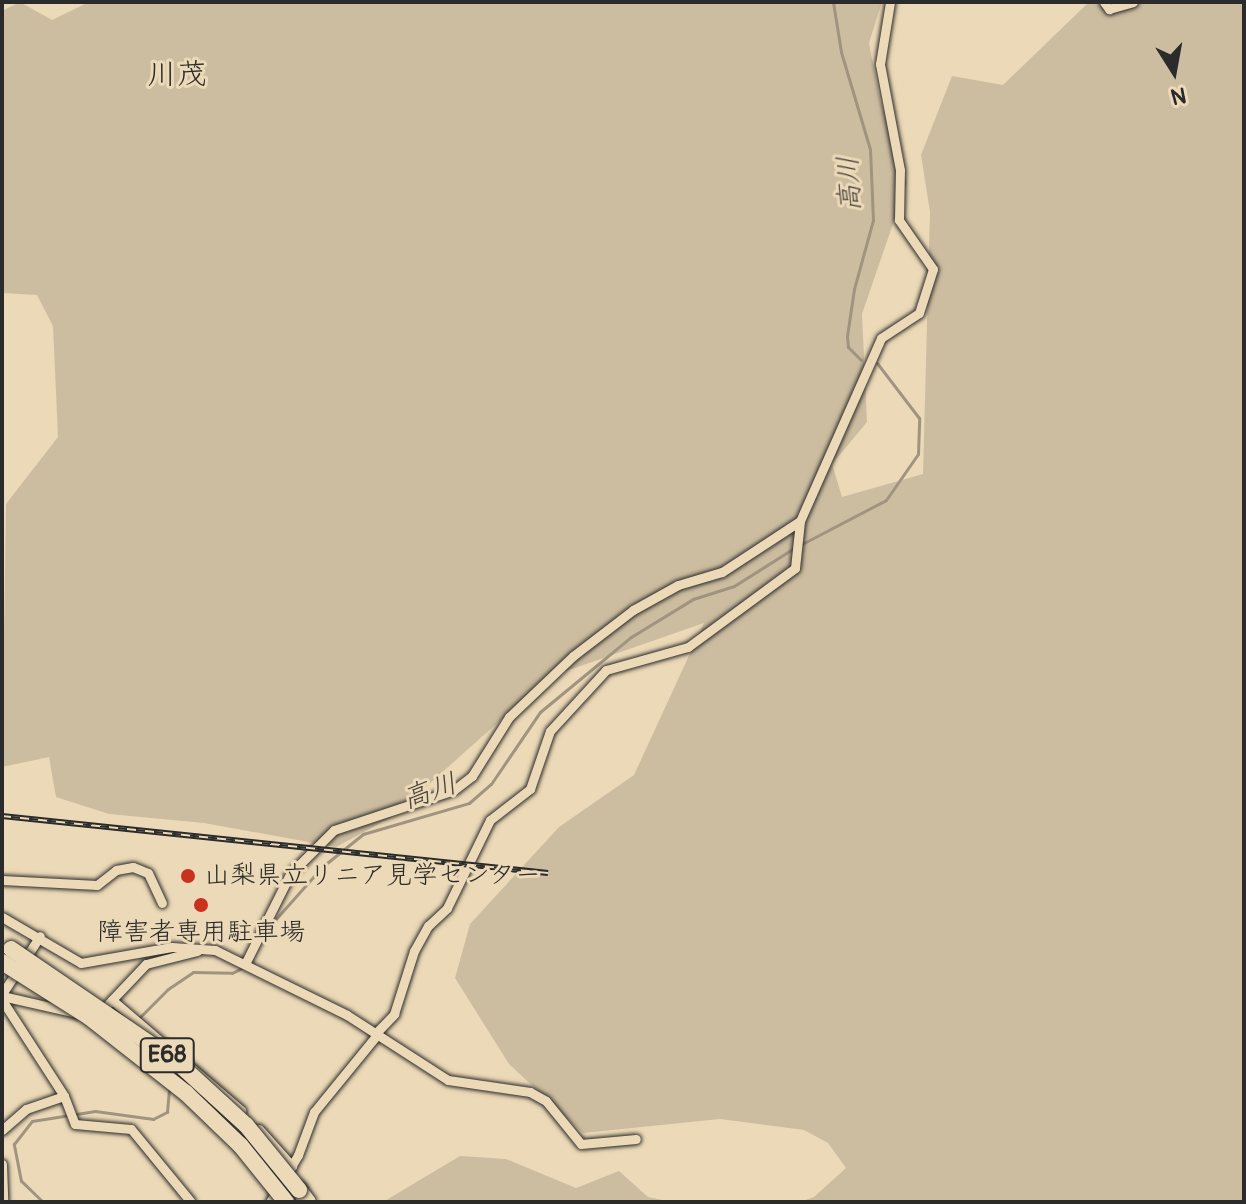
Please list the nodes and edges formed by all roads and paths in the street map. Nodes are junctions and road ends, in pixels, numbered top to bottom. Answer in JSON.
{"nodes":[{"id":1,"x":890,"y":2,"type":"edge"},
{"id":2,"x":1104,"y":2,"type":"edge"},
{"id":3,"x":1133,"y":2,"type":"edge"},
{"id":4,"x":800,"y":521,"type":"junction"},
{"id":5,"x":2,"y":880,"type":"edge"},
{"id":6,"x":162,"y":903,"type":"dead end"},
{"id":7,"x":2,"y":917,"type":"edge"},
{"id":8,"x":40,"y":936,"type":"junction"},
{"id":9,"x":215,"y":950,"type":"junction"},
{"id":10,"x":5,"y":952,"type":"edge"},
{"id":11,"x":246,"y":962,"type":"junction"},
{"id":12,"x":2,"y":997,"type":"edge"},
{"id":13,"x":112,"y":1000,"type":"junction"},
{"id":14,"x":376,"y":1035,"type":"junction"},
{"id":15,"x":65,"y":1098,"type":"junction"},
{"id":16,"x":2,"y":1130,"type":"edge"},
{"id":17,"x":636,"y":1139,"type":"dead end"},
{"id":18,"x":2,"y":1164,"type":"edge"},
{"id":19,"x":292,"y":1166,"type":"junction"},
{"id":20,"x":303,"y":1196,"type":"edge"},
{"id":21,"x":3,"y":1202,"type":"edge"},
{"id":22,"x":191,"y":1202,"type":"edge"},
{"id":23,"x":270,"y":1202,"type":"edge"},
{"id":24,"x":286,"y":1202,"type":"edge"}],
"edges":[{"from":1,"to":4,"type":"street"},
{"from":2,"to":3,"type":"street"},
{"from":4,"to":11,"type":"street"},
{"from":4,"to":14,"type":"street"},
{"from":5,"to":6,"type":"street"},
{"from":7,"to":8,"type":"street"},
{"from":8,"to":9,"type":"street"},
{"from":8,"to":12,"type":"street"},
{"from":9,"to":11,"type":"street"},
{"from":9,"to":13,"type":"street"},
{"from":10,"to":20,"type":"highway","number":"E68","bridge":true},
{"from":10,"to":24,"type":"highway","number":"E68","bridge":true},
{"from":11,"to":14,"type":"street"},
{"from":12,"to":13,"type":"street"},
{"from":12,"to":15,"type":"street"},
{"from":13,"to":19,"type":"street"},
{"from":14,"to":17,"type":"street"},
{"from":14,"to":19,"type":"street"},
{"from":15,"to":16,"type":"street"},
{"from":15,"to":22,"type":"street"},
{"from":18,"to":21,"type":"street"},
{"from":19,"to":23,"type":"street"}]}
